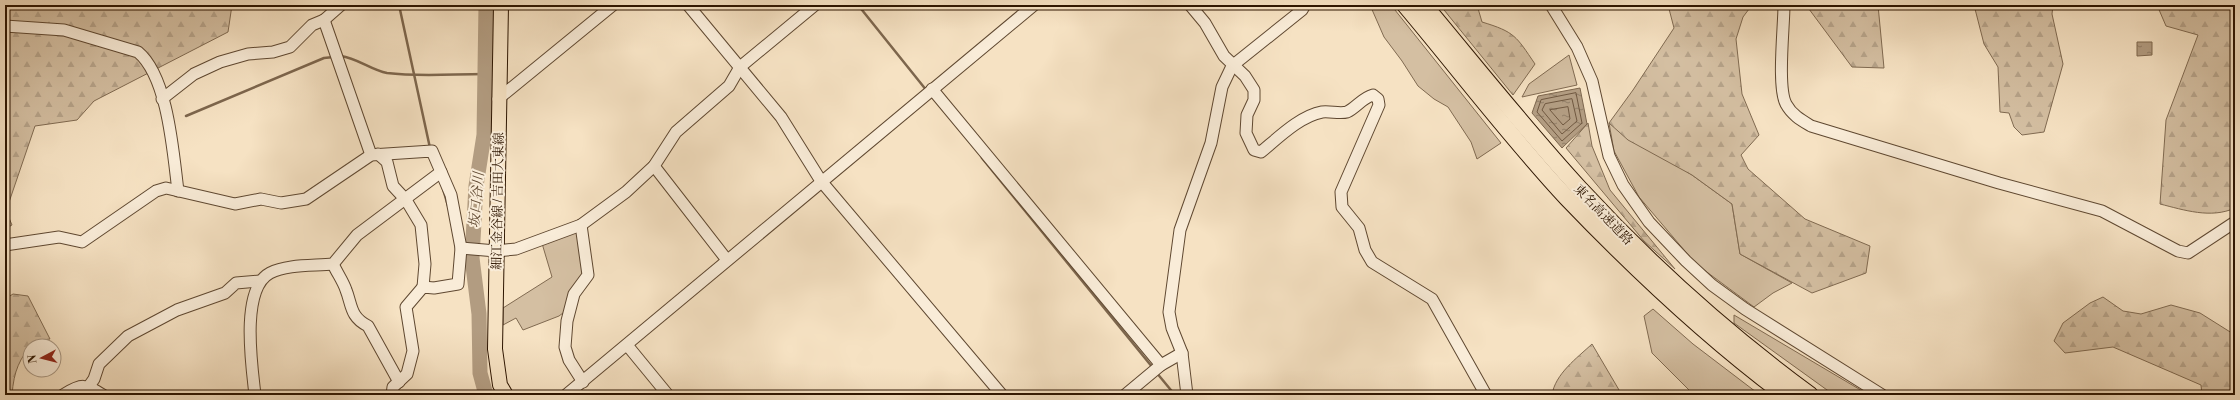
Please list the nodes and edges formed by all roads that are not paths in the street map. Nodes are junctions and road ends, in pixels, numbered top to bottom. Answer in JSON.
{"nodes":[{"id":1,"x":340,"y":5,"type":"edge"},
{"id":2,"x":501,"y":5,"type":"edge"},
{"id":3,"x":613,"y":5,"type":"edge"},
{"id":4,"x":688,"y":5,"type":"edge"},
{"id":5,"x":815,"y":5,"type":"edge"},
{"id":6,"x":1034,"y":5,"type":"edge"},
{"id":7,"x":1190,"y":5,"type":"edge"},
{"id":8,"x":1305,"y":5,"type":"edge"},
{"id":9,"x":1406,"y":5,"type":"edge"},
{"id":10,"x":1424,"y":5,"type":"edge"},
{"id":11,"x":1551,"y":5,"type":"edge"},
{"id":12,"x":1784,"y":5,"type":"edge"},
{"id":13,"x":324,"y":20,"type":"junction"},
{"id":14,"x":5,"y":26,"type":"edge"},
{"id":15,"x":1232,"y":66,"type":"junction"},
{"id":16,"x":740,"y":67,"type":"junction"},
{"id":17,"x":929,"y":92,"type":"junction"},
{"id":18,"x":162,"y":99,"type":"junction"},
{"id":19,"x":498,"y":99,"type":"junction"},
{"id":20,"x":374,"y":154,"type":"junction"},
{"id":21,"x":654,"y":166,"type":"junction"},
{"id":22,"x":439,"y":174,"type":"junction"},
{"id":23,"x":821,"y":181,"type":"junction"},
{"id":24,"x":178,"y":190,"type":"junction"},
{"id":25,"x":1572,"y":192,"type":"junction"},
{"id":26,"x":406,"y":200,"type":"junction"},
{"id":27,"x":2235,"y":222,"type":"edge"},
{"id":28,"x":581,"y":225,"type":"junction"},
{"id":29,"x":5,"y":245,"type":"edge"},
{"id":30,"x":461,"y":248,"type":"junction"},
{"id":31,"x":493,"y":250,"type":"junction"},
{"id":32,"x":727,"y":260,"type":"junction"},
{"id":33,"x":333,"y":264,"type":"junction"},
{"id":34,"x":260,"y":281,"type":"junction"},
{"id":35,"x":423,"y":287,"type":"junction"},
{"id":36,"x":627,"y":345,"type":"junction"},
{"id":37,"x":1182,"y":353,"type":"junction"},
{"id":38,"x":1158,"y":368,"type":"junction"},
{"id":39,"x":398,"y":382,"type":"junction"},
{"id":40,"x":583,"y":382,"type":"junction"},
{"id":41,"x":89,"y":386,"type":"junction"},
{"id":42,"x":63,"y":395,"type":"edge"},
{"id":43,"x":103,"y":395,"type":"edge"},
{"id":44,"x":255,"y":395,"type":"edge"},
{"id":45,"x":392,"y":395,"type":"edge"},
{"id":46,"x":506,"y":395,"type":"edge"},
{"id":47,"x":566,"y":395,"type":"edge"},
{"id":48,"x":668,"y":395,"type":"edge"},
{"id":49,"x":1002,"y":395,"type":"edge"},
{"id":50,"x":1125,"y":395,"type":"edge"},
{"id":51,"x":1187,"y":395,"type":"edge"},
{"id":52,"x":1486,"y":395,"type":"edge"},
{"id":53,"x":1785,"y":395,"type":"edge"},
{"id":54,"x":1810,"y":395,"type":"edge"},
{"id":55,"x":1882,"y":395,"type":"edge"}],
"edges":[{"from":1,"to":13,"type":"street"},
{"from":2,"to":19,"type":"main road","name":"細江金谷線 / 吉田大東線"},
{"from":3,"to":19,"type":"street"},
{"from":4,"to":16,"type":"street"},
{"from":5,"to":16,"type":"street"},
{"from":6,"to":17,"type":"street"},
{"from":7,"to":15,"type":"street"},
{"from":8,"to":15,"type":"street"},
{"from":9,"to":25,"type":"highway","name":"東名高速道路"},
{"from":10,"to":25,"type":"highway","name":"東名高速道路"},
{"from":11,"to":55,"type":"street"},
{"from":12,"to":27,"type":"street"},
{"from":13,"to":18,"type":"street"},
{"from":13,"to":20,"type":"street"},
{"from":14,"to":18,"type":"street"},
{"from":15,"to":37,"type":"street"},
{"from":15,"to":52,"type":"street"},
{"from":16,"to":21,"type":"street"},
{"from":16,"to":23,"type":"street"},
{"from":17,"to":23,"type":"street"},
{"from":17,"to":38,"type":"street"},
{"from":18,"to":24,"type":"street"},
{"from":19,"to":31,"type":"main road","name":"細江金谷線 / 吉田大東線"},
{"from":20,"to":22,"type":"street"},
{"from":20,"to":24,"type":"street"},
{"from":20,"to":26,"type":"street"},
{"from":21,"to":28,"type":"street"},
{"from":21,"to":32,"type":"street"},
{"from":22,"to":26,"type":"street"},
{"from":22,"to":30,"type":"street"},
{"from":23,"to":32,"type":"street"},
{"from":23,"to":49,"type":"street"},
{"from":24,"to":29,"type":"street"},
{"from":25,"to":53,"type":"highway","name":"東名高速道路"},
{"from":25,"to":54,"type":"highway","name":"東名高速道路"},
{"from":26,"to":33,"type":"street"},
{"from":26,"to":35,"type":"street"},
{"from":28,"to":31,"type":"street"},
{"from":28,"to":40,"type":"street"},
{"from":30,"to":31,"type":"street"},
{"from":30,"to":35,"type":"street"},
{"from":31,"to":46,"type":"main road","name":"細江金谷線 / 吉田大東線"},
{"from":32,"to":36,"type":"street"},
{"from":33,"to":34,"type":"street"},
{"from":33,"to":39,"type":"street"},
{"from":34,"to":41,"type":"street"},
{"from":34,"to":44,"type":"street"},
{"from":35,"to":39,"type":"street"},
{"from":36,"to":40,"type":"street"},
{"from":36,"to":48,"type":"street"},
{"from":37,"to":38,"type":"street"},
{"from":37,"to":51,"type":"street"},
{"from":38,"to":50,"type":"street"},
{"from":39,"to":45,"type":"street"},
{"from":40,"to":47,"type":"street"},
{"from":41,"to":42,"type":"street"},
{"from":41,"to":43,"type":"street"}]}
